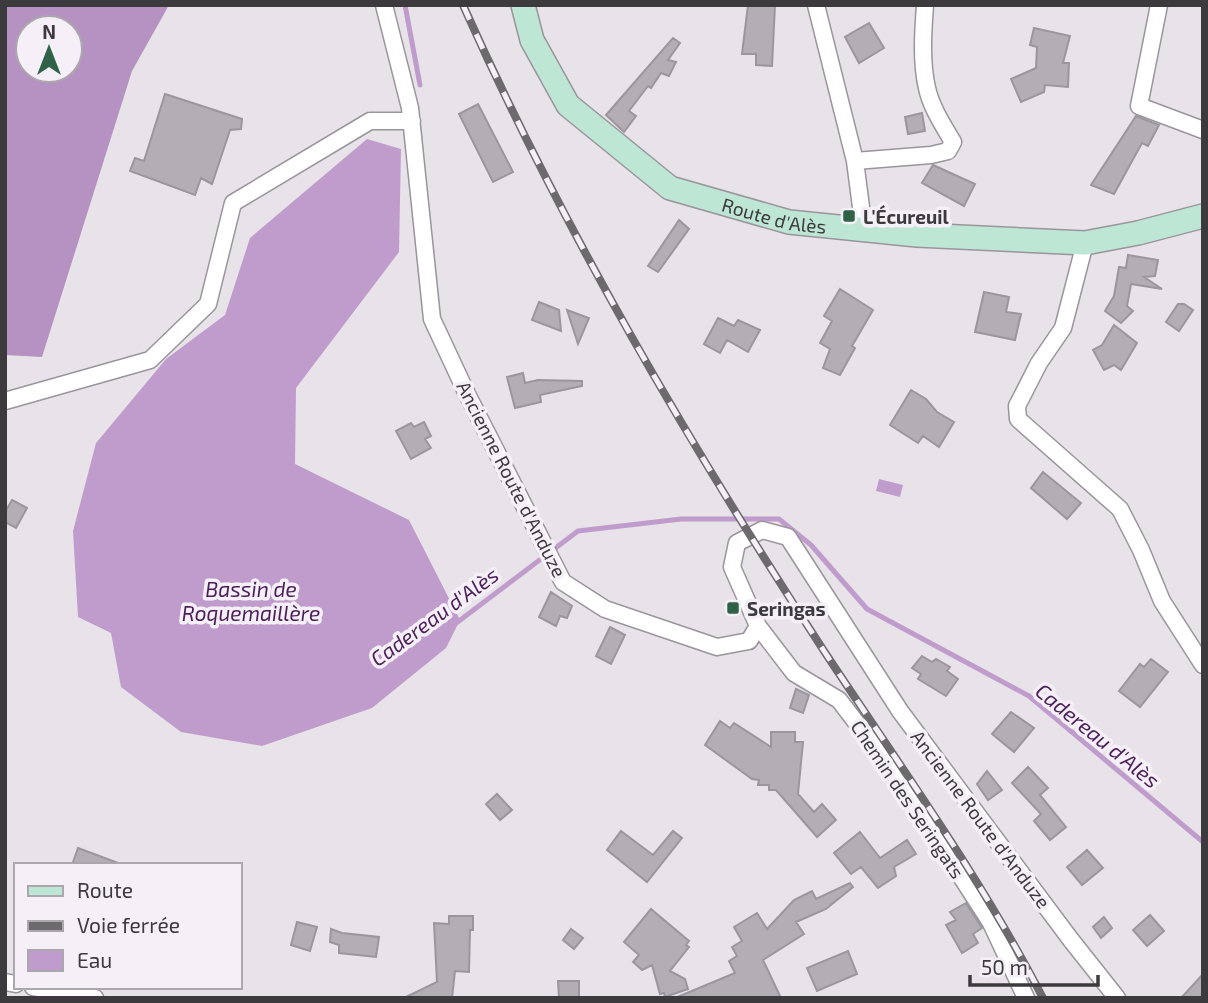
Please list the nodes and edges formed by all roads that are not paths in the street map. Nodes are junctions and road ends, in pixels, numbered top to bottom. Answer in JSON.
{"nodes":[{"id":1,"x":384,"y":5,"type":"edge"},
{"id":2,"x":523,"y":5,"type":"edge"},
{"id":3,"x":816,"y":5,"type":"edge"},
{"id":4,"x":925,"y":5,"type":"edge"},
{"id":5,"x":1159,"y":5,"type":"edge"},
{"id":6,"x":412,"y":121,"type":"junction"},
{"id":7,"x":1203,"y":130,"type":"edge"},
{"id":8,"x":855,"y":161,"type":"junction"},
{"id":9,"x":1203,"y":216,"type":"edge"},
{"id":10,"x":864,"y":230,"type":"junction"},
{"id":11,"x":1085,"y":243,"type":"junction"},
{"id":12,"x":5,"y":401,"type":"edge"},
{"id":13,"x":758,"y":625,"type":"junction"},
{"id":14,"x":1203,"y":665,"type":"edge"},
{"id":15,"x":44,"y":989,"type":"edge"},
{"id":16,"x":95,"y":998,"type":"edge"},
{"id":17,"x":1026,"y":998,"type":"edge"},
{"id":18,"x":1117,"y":998,"type":"edge"}],
"edges":[{"from":1,"to":6,"type":"street","name":"Ancienne Route d'Anduze"},
{"from":2,"to":10,"type":"main road","name":"Route d'Alès"},
{"from":3,"to":8,"type":"street"},
{"from":4,"to":8,"type":"street"},
{"from":5,"to":7,"type":"street"},
{"from":6,"to":12,"type":"street"},
{"from":6,"to":13,"type":"street","name":"Ancienne Route d'Anduze"},
{"from":8,"to":10,"type":"street"},
{"from":9,"to":11,"type":"main road","name":"Route d'Alès"},
{"from":10,"to":11,"type":"main road","name":"Route d'Alès"},
{"from":11,"to":14,"type":"street"},
{"from":13,"to":17,"type":"street","name":"Chemin des Seringats"},
{"from":13,"to":18,"type":"street","name":"Ancienne Route d'Anduze"},
{"from":15,"to":16,"type":"street"}]}
